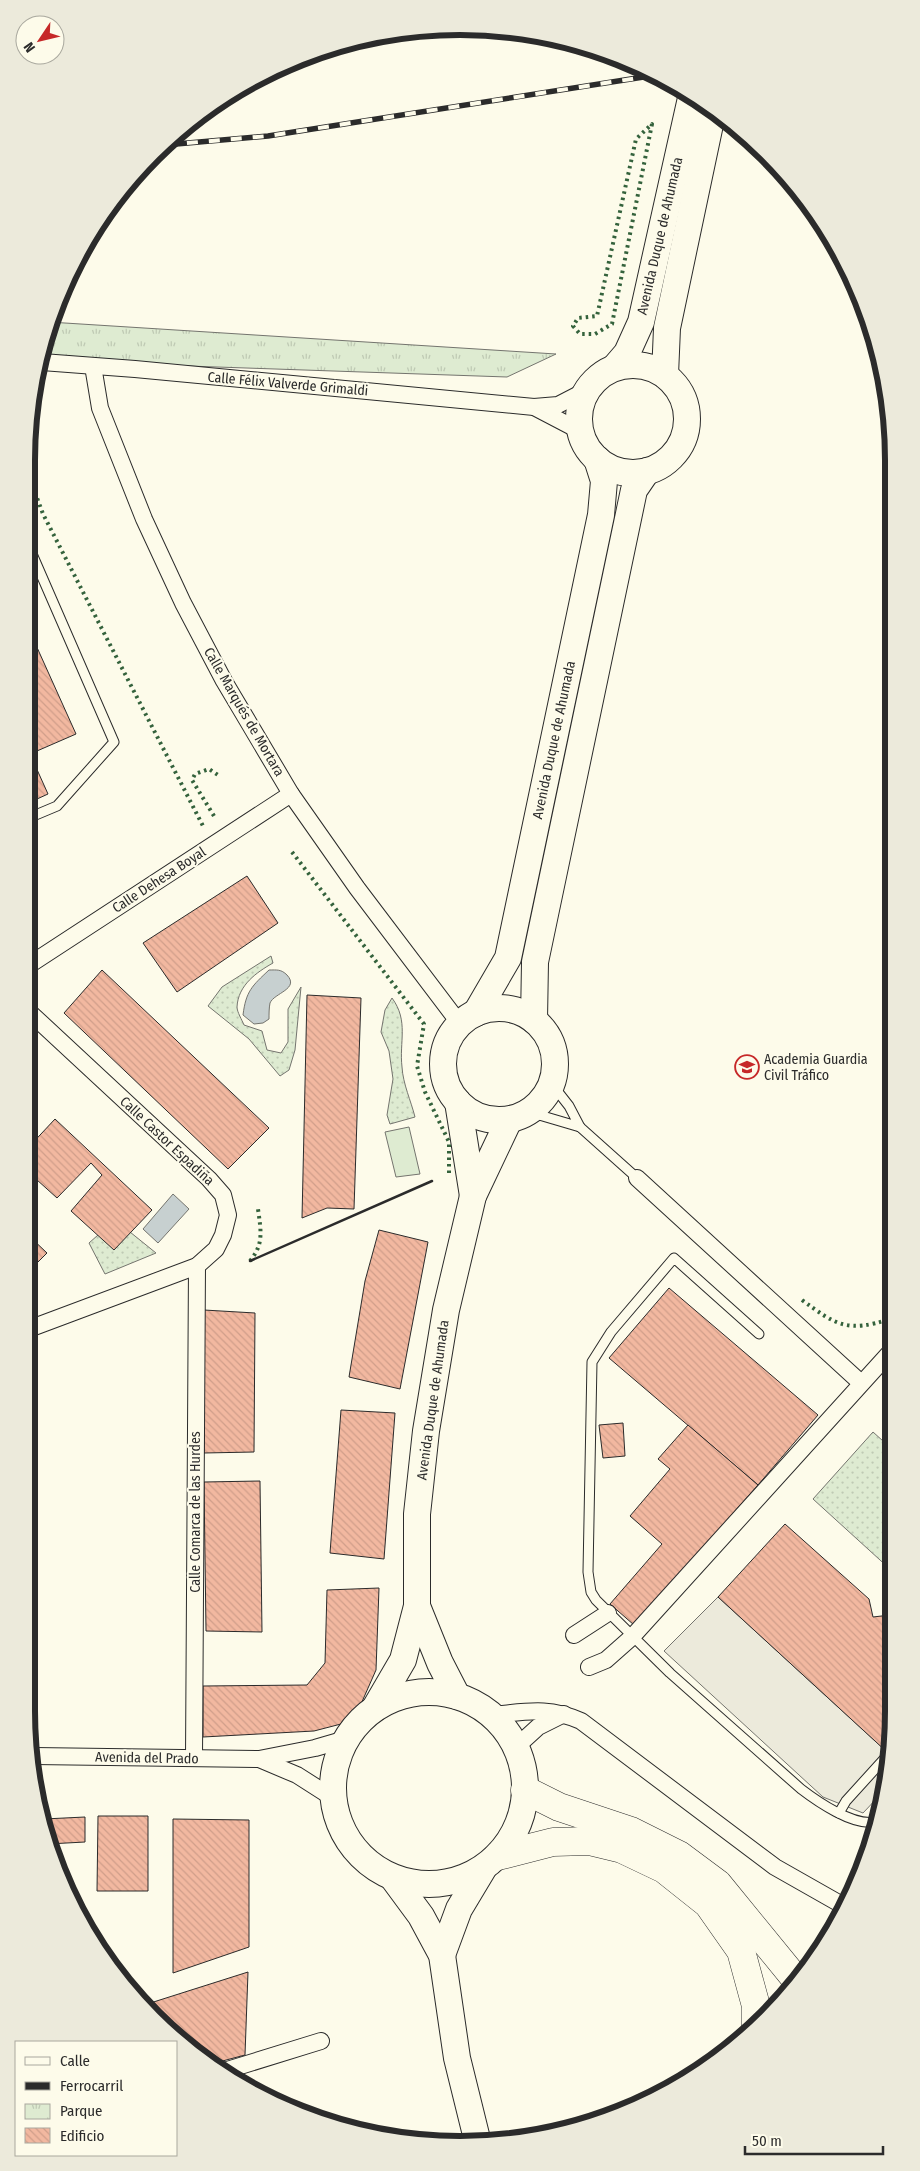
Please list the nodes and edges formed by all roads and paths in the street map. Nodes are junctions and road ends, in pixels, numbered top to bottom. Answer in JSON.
{"nodes":[{"id":1,"x":701,"y":110,"type":"edge"},
{"id":2,"x":701,"y":110,"type":"edge"},
{"id":3,"x":46,"y":362,"type":"edge"},
{"id":4,"x":93,"y":366,"type":"junction"},
{"id":5,"x":615,"y":367,"type":"junction"},
{"id":6,"x":665,"y":375,"type":"junction"},
{"id":7,"x":587,"y":390,"type":"junction"},
{"id":8,"x":534,"y":407,"type":"junction"},
{"id":9,"x":580,"y":431,"type":"junction"},
{"id":10,"x":596,"y":459,"type":"junction"},
{"id":11,"x":647,"y":471,"type":"junction"},
{"id":12,"x":35,"y":561,"type":"edge"},
{"id":13,"x":291,"y":794,"type":"junction"},
{"id":14,"x":35,"y":815,"type":"edge"},
{"id":15,"x":35,"y":961,"type":"edge"},
{"id":16,"x":35,"y":1017,"type":"edge"},
{"id":17,"x":468,"y":1018,"type":"junction"},
{"id":18,"x":534,"y":1020,"type":"junction"},
{"id":19,"x":551,"y":1083,"type":"junction"},
{"id":20,"x":458,"y":1102,"type":"junction"},
{"id":21,"x":519,"y":1116,"type":"junction"},
{"id":22,"x":580,"y":1127,"type":"junction"},
{"id":23,"x":637,"y":1178,"type":"joint"},
{"id":24,"x":473,"y":1196,"type":"junction"},
{"id":25,"x":197,"y":1266,"type":"junction"},
{"id":26,"x":35,"y":1327,"type":"edge"},
{"id":27,"x":759,"y":1334,"type":"dead end"},
{"id":28,"x":885,"y":1358,"type":"edge"},
{"id":29,"x":861,"y":1384,"type":"junction"},
{"id":30,"x":417,"y":1606,"type":"junction"},
{"id":31,"x":608,"y":1614,"type":"junction"},
{"id":32,"x":574,"y":1635,"type":"dead end"},
{"id":33,"x":632,"y":1637,"type":"junction"},
{"id":34,"x":589,"y":1667,"type":"dead end"},
{"id":35,"x":457,"y":1696,"type":"junction"},
{"id":36,"x":375,"y":1708,"type":"junction"},
{"id":37,"x":564,"y":1714,"type":"junction"},
{"id":38,"x":490,"y":1715,"type":"junction"},
{"id":39,"x":346,"y":1739,"type":"junction"},
{"id":40,"x":515,"y":1748,"type":"junction"},
{"id":41,"x":38,"y":1756,"type":"edge"},
{"id":42,"x":194,"y":1758,"type":"junction"},
{"id":43,"x":259,"y":1759,"type":"junction"},
{"id":44,"x":881,"y":1762,"type":"edge"},
{"id":45,"x":525,"y":1790,"type":"junction"},
{"id":46,"x":334,"y":1798,"type":"junction"},
{"id":47,"x":839,"y":1813,"type":"junction"},
{"id":48,"x":870,"y":1823,"type":"edge"},
{"id":49,"x":490,"y":1863,"type":"junction"},
{"id":50,"x":393,"y":1878,"type":"junction"},
{"id":51,"x":839,"y":1903,"type":"edge"},
{"id":52,"x":442,"y":1955,"type":"junction"},
{"id":53,"x":793,"y":1975,"type":"edge"},
{"id":54,"x":756,"y":2017,"type":"edge"},
{"id":55,"x":321,"y":2041,"type":"dead end"},
{"id":56,"x":231,"y":2069,"type":"edge"},
{"id":57,"x":476,"y":2135,"type":"edge"}],
"edges":[{"from":1,"to":5,"type":"main road","name":"Avenida Duque de Ahumada"},
{"from":2,"to":6,"type":"main road","name":"Avenida Duque de Ahumada"},
{"from":3,"to":4,"type":"street","name":"Calle Félix Valverde Grimaldi"},
{"from":4,"to":8,"type":"street","name":"Calle Félix Valverde Grimaldi"},
{"from":4,"to":13,"type":"street","name":"Calle Marqués de Mortara"},
{"from":5,"to":6,"type":"main road"},
{"from":5,"to":7,"type":"main road"},
{"from":6,"to":11,"type":"main road"},
{"from":7,"to":8,"type":"street","name":"Calle Félix Valverde Grimaldi"},
{"from":7,"to":9,"type":"main road"},
{"from":8,"to":9,"type":"street","name":"Calle Félix Valverde Grimaldi"},
{"from":9,"to":10,"type":"main road"},
{"from":10,"to":11,"type":"main road"},
{"from":10,"to":17,"type":"main road","name":"Avenida Duque de Ahumada"},
{"from":11,"to":18,"type":"main road","name":"Avenida Duque de Ahumada"},
{"from":12,"to":14,"type":"lane"},
{"from":13,"to":15,"type":"street","name":"Calle Dehesa Boyal"},
{"from":13,"to":17,"type":"street","name":"Calle Marqués de Mortara"},
{"from":16,"to":25,"type":"street","name":"Calle Castor Espadiña"},
{"from":17,"to":18,"type":"main road"},
{"from":17,"to":20,"type":"main road"},
{"from":18,"to":19,"type":"main road"},
{"from":19,"to":21,"type":"main road"},
{"from":19,"to":22,"type":"lane"},
{"from":20,"to":21,"type":"main road"},
{"from":20,"to":24,"type":"main road","name":"Avenida Duque de Ahumada"},
{"from":21,"to":22,"type":"lane"},
{"from":21,"to":24,"type":"main road","name":"Avenida Duque de Ahumada"},
{"from":22,"to":23,"type":"lane"},
{"from":23,"to":29,"type":"street"},
{"from":24,"to":30,"type":"main road","name":"Avenida Duque de Ahumada"},
{"from":25,"to":26,"type":"street","name":"Calle Castor Espadiña"},
{"from":25,"to":42,"type":"street","name":"Calle Comarca de las Hurdes"},
{"from":27,"to":31,"type":"lane"},
{"from":28,"to":29,"type":"street"},
{"from":29,"to":33,"type":"street"},
{"from":30,"to":35,"type":"main road","name":"Avenida Duque de Ahumada"},
{"from":30,"to":36,"type":"main road","name":"Avenida Duque de Ahumada"},
{"from":31,"to":32,"type":"street"},
{"from":31,"to":33,"type":"lane"},
{"from":33,"to":34,"type":"street"},
{"from":33,"to":47,"type":"lane"},
{"from":35,"to":36,"type":"main road"},
{"from":35,"to":38,"type":"main road"},
{"from":36,"to":39,"type":"main road"},
{"from":37,"to":38,"type":"street"},
{"from":37,"to":40,"type":"street"},
{"from":37,"to":51,"type":"street"},
{"from":38,"to":40,"type":"main road"},
{"from":39,"to":43,"type":"street","name":"Avenida del Prado"},
{"from":39,"to":46,"type":"main road"},
{"from":40,"to":45,"type":"main road"},
{"from":41,"to":42,"type":"street","name":"Avenida del Prado"},
{"from":42,"to":43,"type":"street","name":"Avenida del Prado"},
{"from":43,"to":46,"type":"street","name":"Avenida del Prado"},
{"from":44,"to":47,"type":"lane"},
{"from":45,"to":49,"type":"main road"},
{"from":45,"to":53,"type":"highway"},
{"from":46,"to":50,"type":"main road"},
{"from":47,"to":48,"type":"lane"},
{"from":49,"to":50,"type":"main road"},
{"from":49,"to":52,"type":"main road"},
{"from":49,"to":54,"type":"highway"},
{"from":50,"to":52,"type":"main road"},
{"from":52,"to":57,"type":"main road"},
{"from":55,"to":56,"type":"street"}]}
